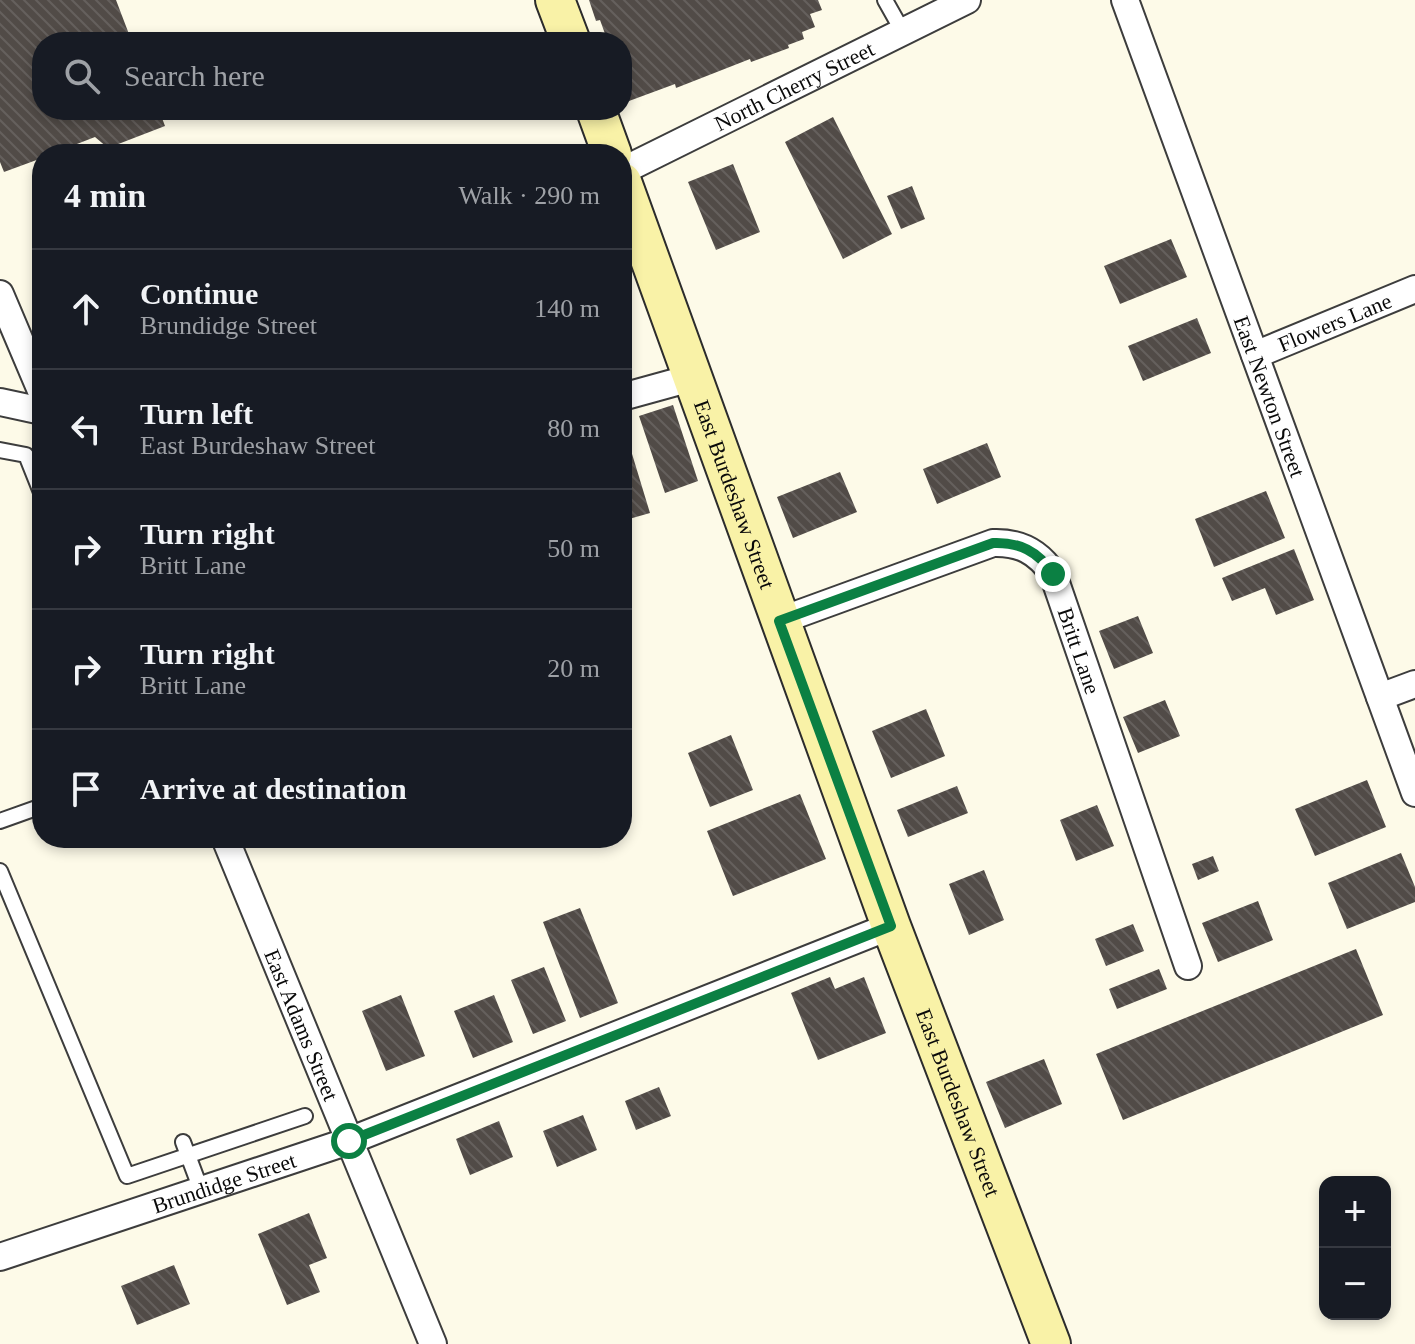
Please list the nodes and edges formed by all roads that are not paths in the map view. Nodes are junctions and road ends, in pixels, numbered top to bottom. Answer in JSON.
{"nodes":[{"id":1,"x":555,"y":0,"type":"edge"},
{"id":2,"x":885,"y":0,"type":"edge"},
{"id":3,"x":967,"y":0,"type":"edge"},
{"id":4,"x":1125,"y":0,"type":"edge"},
{"id":5,"x":567,"y":32,"type":"edge"},
{"id":6,"x":903,"y":32,"type":"junction"},
{"id":7,"x":600,"y":120,"type":"edge"},
{"id":8,"x":608,"y":144,"type":"edge"},
{"id":9,"x":632,"y":166,"type":"edge"},
{"id":10,"x":632,"y":210,"type":"edge"},
{"id":11,"x":1415,"y":289,"type":"edge"},
{"id":12,"x":0,"y":294,"type":"edge"},
{"id":13,"x":1255,"y":355,"type":"junction"},
{"id":14,"x":32,"y":369,"type":"edge"},
{"id":15,"x":691,"y":378,"type":"junction"},
{"id":16,"x":632,"y":394,"type":"edge"},
{"id":17,"x":0,"y":402,"type":"edge"},
{"id":18,"x":32,"y":409,"type":"edge"},
{"id":19,"x":0,"y":450,"type":"edge"},
{"id":20,"x":32,"y":470,"type":"edge"},
{"id":21,"x":779,"y":621,"type":"junction"},
{"id":22,"x":1415,"y":684,"type":"edge"},
{"id":23,"x":1380,"y":697,"type":"junction"},
{"id":24,"x":1415,"y":793,"type":"edge"},
{"id":25,"x":32,"y":810,"type":"edge"},
{"id":26,"x":0,"y":821,"type":"edge"},
{"id":27,"x":229,"y":848,"type":"edge"},
{"id":28,"x":0,"y":871,"type":"edge"},
{"id":29,"x":891,"y":926,"type":"junction"},
{"id":30,"x":1188,"y":966,"type":"dead end"},
{"id":31,"x":305,"y":1116,"type":"dead end"},
{"id":32,"x":349,"y":1141,"type":"junction"},
{"id":33,"x":186,"y":1149,"type":"junction"},
{"id":34,"x":201,"y":1190,"type":"junction"},
{"id":35,"x":0,"y":1257,"type":"edge"},
{"id":36,"x":433,"y":1344,"type":"edge"},
{"id":37,"x":1051,"y":1344,"type":"edge"}],
"edges":[{"from":1,"to":5,"type":"street"},
{"from":2,"to":6,"type":"lane"},
{"from":3,"to":6,"type":"street","name":"North Cherry Street"},
{"from":4,"to":13,"type":"street","name":"East Newton Street"},
{"from":6,"to":9,"type":"street","name":"North Cherry Street"},
{"from":7,"to":8,"type":"street"},
{"from":10,"to":15,"type":"street","name":"East Burdeshaw Street"},
{"from":11,"to":13,"type":"street","name":"Flowers Lane"},
{"from":12,"to":14,"type":"street"},
{"from":13,"to":23,"type":"street","name":"East Newton Street"},
{"from":15,"to":16,"type":"street"},
{"from":15,"to":21,"type":"street","name":"East Burdeshaw Street"},
{"from":17,"to":18,"type":"street"},
{"from":19,"to":20,"type":"lane"},
{"from":21,"to":29,"type":"street","name":"East Burdeshaw Street"},
{"from":21,"to":30,"type":"street","name":"Britt Lane"},
{"from":22,"to":23,"type":"street"},
{"from":23,"to":24,"type":"street","name":"East Newton Street"},
{"from":25,"to":26,"type":"lane"},
{"from":27,"to":32,"type":"street","name":"East Adams Street"},
{"from":28,"to":33,"type":"lane"},
{"from":29,"to":32,"type":"street","name":"Brundidge Street"},
{"from":29,"to":37,"type":"street","name":"East Burdeshaw Street"},
{"from":31,"to":33,"type":"lane"},
{"from":32,"to":34,"type":"street","name":"Brundidge Street"},
{"from":32,"to":36,"type":"street","name":"East Adams Street"},
{"from":33,"to":34,"type":"lane"},
{"from":34,"to":35,"type":"street","name":"Brundidge Street"}]}
